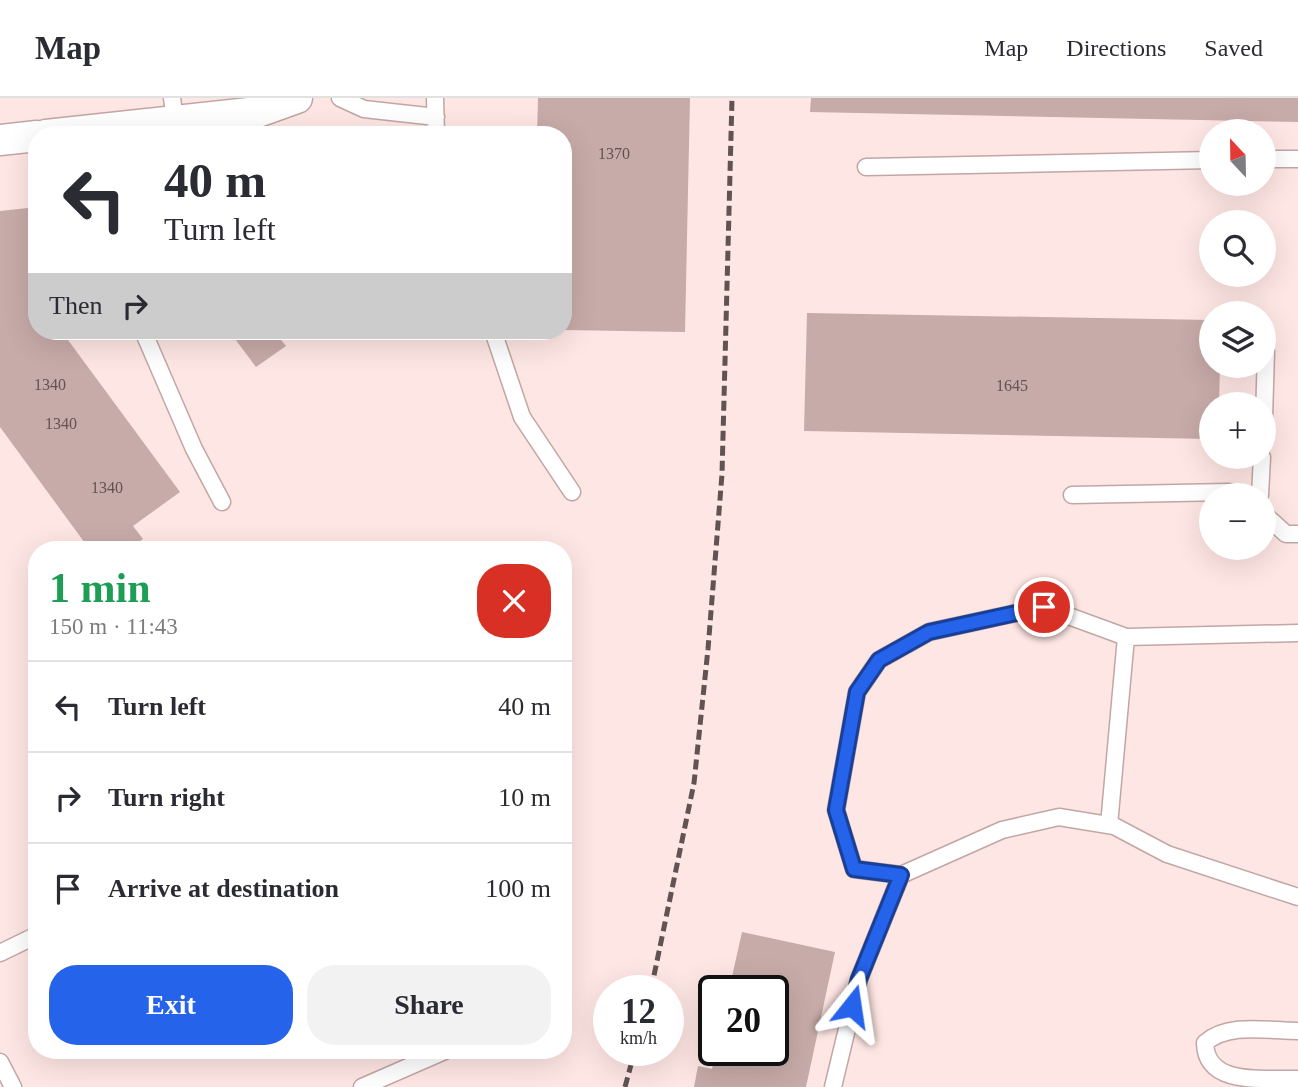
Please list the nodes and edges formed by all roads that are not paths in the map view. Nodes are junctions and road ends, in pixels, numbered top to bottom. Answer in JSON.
{"nodes":[{"id":1,"x":297,"y":98,"type":"edge"},
{"id":2,"x":340,"y":98,"type":"edge"},
{"id":3,"x":435,"y":98,"type":"edge"},
{"id":4,"x":436,"y":117,"type":"junction"},
{"id":5,"x":175,"y":118,"type":"edge"},
{"id":6,"x":129,"y":126,"type":"edge"},
{"id":7,"x":436,"y":126,"type":"edge"},
{"id":8,"x":28,"y":137,"type":"edge"},
{"id":9,"x":0,"y":140,"type":"edge"},
{"id":10,"x":1276,"y":159,"type":"edge"},
{"id":11,"x":1298,"y":159,"type":"edge"},
{"id":12,"x":1199,"y":160,"type":"edge"},
{"id":13,"x":866,"y":167,"type":"dead end"},
{"id":14,"x":147,"y":340,"type":"edge"},
{"id":15,"x":496,"y":340,"type":"edge"},
{"id":16,"x":572,"y":492,"type":"dead end"},
{"id":17,"x":1199,"y":493,"type":"edge"},
{"id":18,"x":1072,"y":495,"type":"dead end"},
{"id":19,"x":222,"y":502,"type":"dead end"},
{"id":20,"x":1276,"y":525,"type":"edge"},
{"id":21,"x":1298,"y":534,"type":"edge"},
{"id":22,"x":1298,"y":633,"type":"edge"},
{"id":23,"x":1126,"y":637,"type":"junction"},
{"id":24,"x":1109,"y":825,"type":"junction"},
{"id":25,"x":901,"y":875,"type":"junction"},
{"id":26,"x":1298,"y":897,"type":"edge"},
{"id":27,"x":28,"y":940,"type":"edge"},
{"id":28,"x":0,"y":953,"type":"edge"},
{"id":29,"x":1298,"y":1031,"type":"edge"},
{"id":30,"x":426,"y":1059,"type":"edge"},
{"id":31,"x":0,"y":1062,"type":"edge"},
{"id":32,"x":1298,"y":1079,"type":"edge"},
{"id":33,"x":13,"y":1087,"type":"edge"},
{"id":34,"x":362,"y":1087,"type":"edge"},
{"id":35,"x":833,"y":1087,"type":"edge"}],
"edges":[{"from":1,"to":5,"type":"street"},
{"from":2,"to":4,"type":"lane"},
{"from":3,"to":4,"type":"lane"},
{"from":4,"to":7,"type":"lane"},
{"from":5,"to":6,"type":"street"},
{"from":8,"to":9,"type":"street"},
{"from":10,"to":11,"type":"lane"},
{"from":12,"to":13,"type":"lane"},
{"from":14,"to":19,"type":"lane"},
{"from":15,"to":16,"type":"lane"},
{"from":17,"to":18,"type":"lane"},
{"from":20,"to":21,"type":"lane"},
{"from":22,"to":23,"type":"lane"},
{"from":23,"to":24,"type":"lane"},
{"from":23,"to":25,"type":"lane"},
{"from":24,"to":25,"type":"lane"},
{"from":24,"to":26,"type":"lane"},
{"from":25,"to":35,"type":"lane"},
{"from":27,"to":28,"type":"lane"},
{"from":29,"to":32,"type":"lane"},
{"from":30,"to":34,"type":"lane"},
{"from":31,"to":33,"type":"lane"}]}
